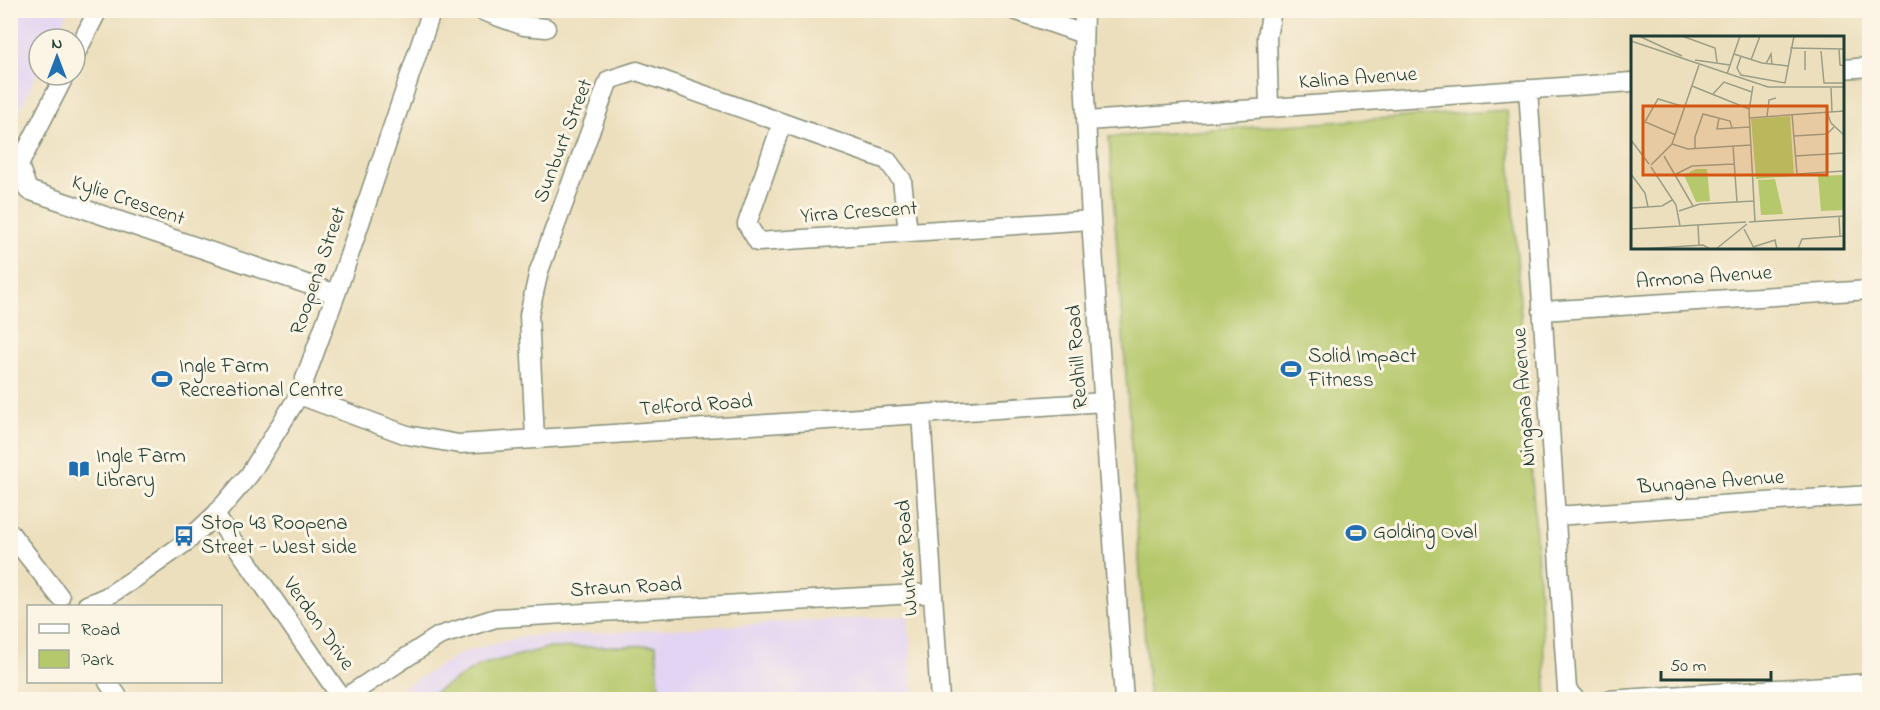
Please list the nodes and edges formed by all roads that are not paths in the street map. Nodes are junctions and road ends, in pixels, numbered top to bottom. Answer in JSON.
{"nodes":[{"id":1,"x":98,"y":10,"type":"edge"},
{"id":2,"x":480,"y":10,"type":"edge"},
{"id":3,"x":1014,"y":10,"type":"edge"},
{"id":4,"x":1084,"y":10,"type":"edge"},
{"id":5,"x":1272,"y":10,"type":"edge"},
{"id":6,"x":428,"y":12,"type":"edge"},
{"id":7,"x":546,"y":28,"type":"dead end"},
{"id":8,"x":87,"y":32,"type":"edge"},
{"id":9,"x":1083,"y":34,"type":"junction"},
{"id":10,"x":1869,"y":67,"type":"edge"},
{"id":11,"x":1844,"y":69,"type":"edge"},
{"id":12,"x":1631,"y":82,"type":"edge"},
{"id":13,"x":59,"y":87,"type":"edge"},
{"id":14,"x":1528,"y":89,"type":"junction"},
{"id":15,"x":1269,"y":107,"type":"junction"},
{"id":16,"x":1087,"y":120,"type":"junction"},
{"id":17,"x":782,"y":123,"type":"junction"},
{"id":18,"x":1091,"y":220,"type":"junction"},
{"id":19,"x":908,"y":232,"type":"junction"},
{"id":20,"x":1869,"y":290,"type":"edge"},
{"id":21,"x":336,"y":294,"type":"junction"},
{"id":22,"x":1542,"y":311,"type":"junction"},
{"id":23,"x":299,"y":395,"type":"junction"},
{"id":24,"x":1104,"y":402,"type":"junction"},
{"id":25,"x":921,"y":414,"type":"junction"},
{"id":26,"x":535,"y":439,"type":"junction"},
{"id":27,"x":1869,"y":495,"type":"edge"},
{"id":28,"x":215,"y":515,"type":"junction"},
{"id":29,"x":1556,"y":516,"type":"junction"},
{"id":30,"x":10,"y":533,"type":"edge"},
{"id":31,"x":933,"y":593,"type":"junction"},
{"id":32,"x":56,"y":602,"type":"edge"},
{"id":33,"x":86,"y":605,"type":"edge"},
{"id":34,"x":89,"y":605,"type":"edge"},
{"id":35,"x":109,"y":683,"type":"edge"},
{"id":36,"x":1869,"y":683,"type":"edge"},
{"id":37,"x":120,"y":699,"type":"edge"},
{"id":38,"x":343,"y":699,"type":"edge"},
{"id":39,"x":940,"y":699,"type":"edge"},
{"id":40,"x":1124,"y":699,"type":"edge"},
{"id":41,"x":1576,"y":699,"type":"edge"},
{"id":42,"x":1608,"y":699,"type":"edge"}],
"edges":[{"from":1,"to":8,"type":"street"},
{"from":2,"to":7,"type":"street"},
{"from":3,"to":9,"type":"street"},
{"from":4,"to":9,"type":"street","name":"Redhill Road"},
{"from":5,"to":15,"type":"street"},
{"from":6,"to":21,"type":"street","name":"Roopena Street"},
{"from":9,"to":16,"type":"street","name":"Redhill Road"},
{"from":10,"to":11,"type":"street"},
{"from":12,"to":14,"type":"street","name":"Kalina Avenue"},
{"from":13,"to":21,"type":"street","name":"Kylie Crescent"},
{"from":14,"to":15,"type":"street","name":"Kalina Avenue"},
{"from":14,"to":22,"type":"street","name":"Ningana Avenue"},
{"from":15,"to":16,"type":"street","name":"Kalina Avenue"},
{"from":16,"to":18,"type":"street","name":"Redhill Road"},
{"from":17,"to":19,"type":"street","name":"Sunburt Street"},
{"from":17,"to":19,"type":"street","name":"Yirra Crescent"},
{"from":17,"to":26,"type":"street","name":"Sunburt Street"},
{"from":18,"to":19,"type":"street","name":"Yirra Crescent"},
{"from":18,"to":24,"type":"street","name":"Redhill Road"},
{"from":20,"to":22,"type":"street","name":"Armona Avenue"},
{"from":21,"to":23,"type":"street","name":"Roopena Street"},
{"from":22,"to":29,"type":"street","name":"Ningana Avenue"},
{"from":23,"to":26,"type":"street","name":"Telford Road"},
{"from":23,"to":28,"type":"street","name":"Roopena Street"},
{"from":24,"to":25,"type":"street","name":"Telford Road"},
{"from":24,"to":40,"type":"street","name":"Redhill Road"},
{"from":25,"to":26,"type":"street","name":"Telford Road"},
{"from":25,"to":31,"type":"street","name":"Wunkar Road"},
{"from":27,"to":29,"type":"street","name":"Bungana Avenue"},
{"from":28,"to":34,"type":"street","name":"Roopena Street"},
{"from":28,"to":38,"type":"street","name":"Verdon Drive"},
{"from":29,"to":41,"type":"street","name":"Ningana Avenue"},
{"from":30,"to":32,"type":"street"},
{"from":31,"to":38,"type":"street","name":"Straun Road"},
{"from":31,"to":39,"type":"street","name":"Wunkar Road"},
{"from":32,"to":33,"type":"street"},
{"from":35,"to":37,"type":"street"},
{"from":36,"to":42,"type":"street"}]}
